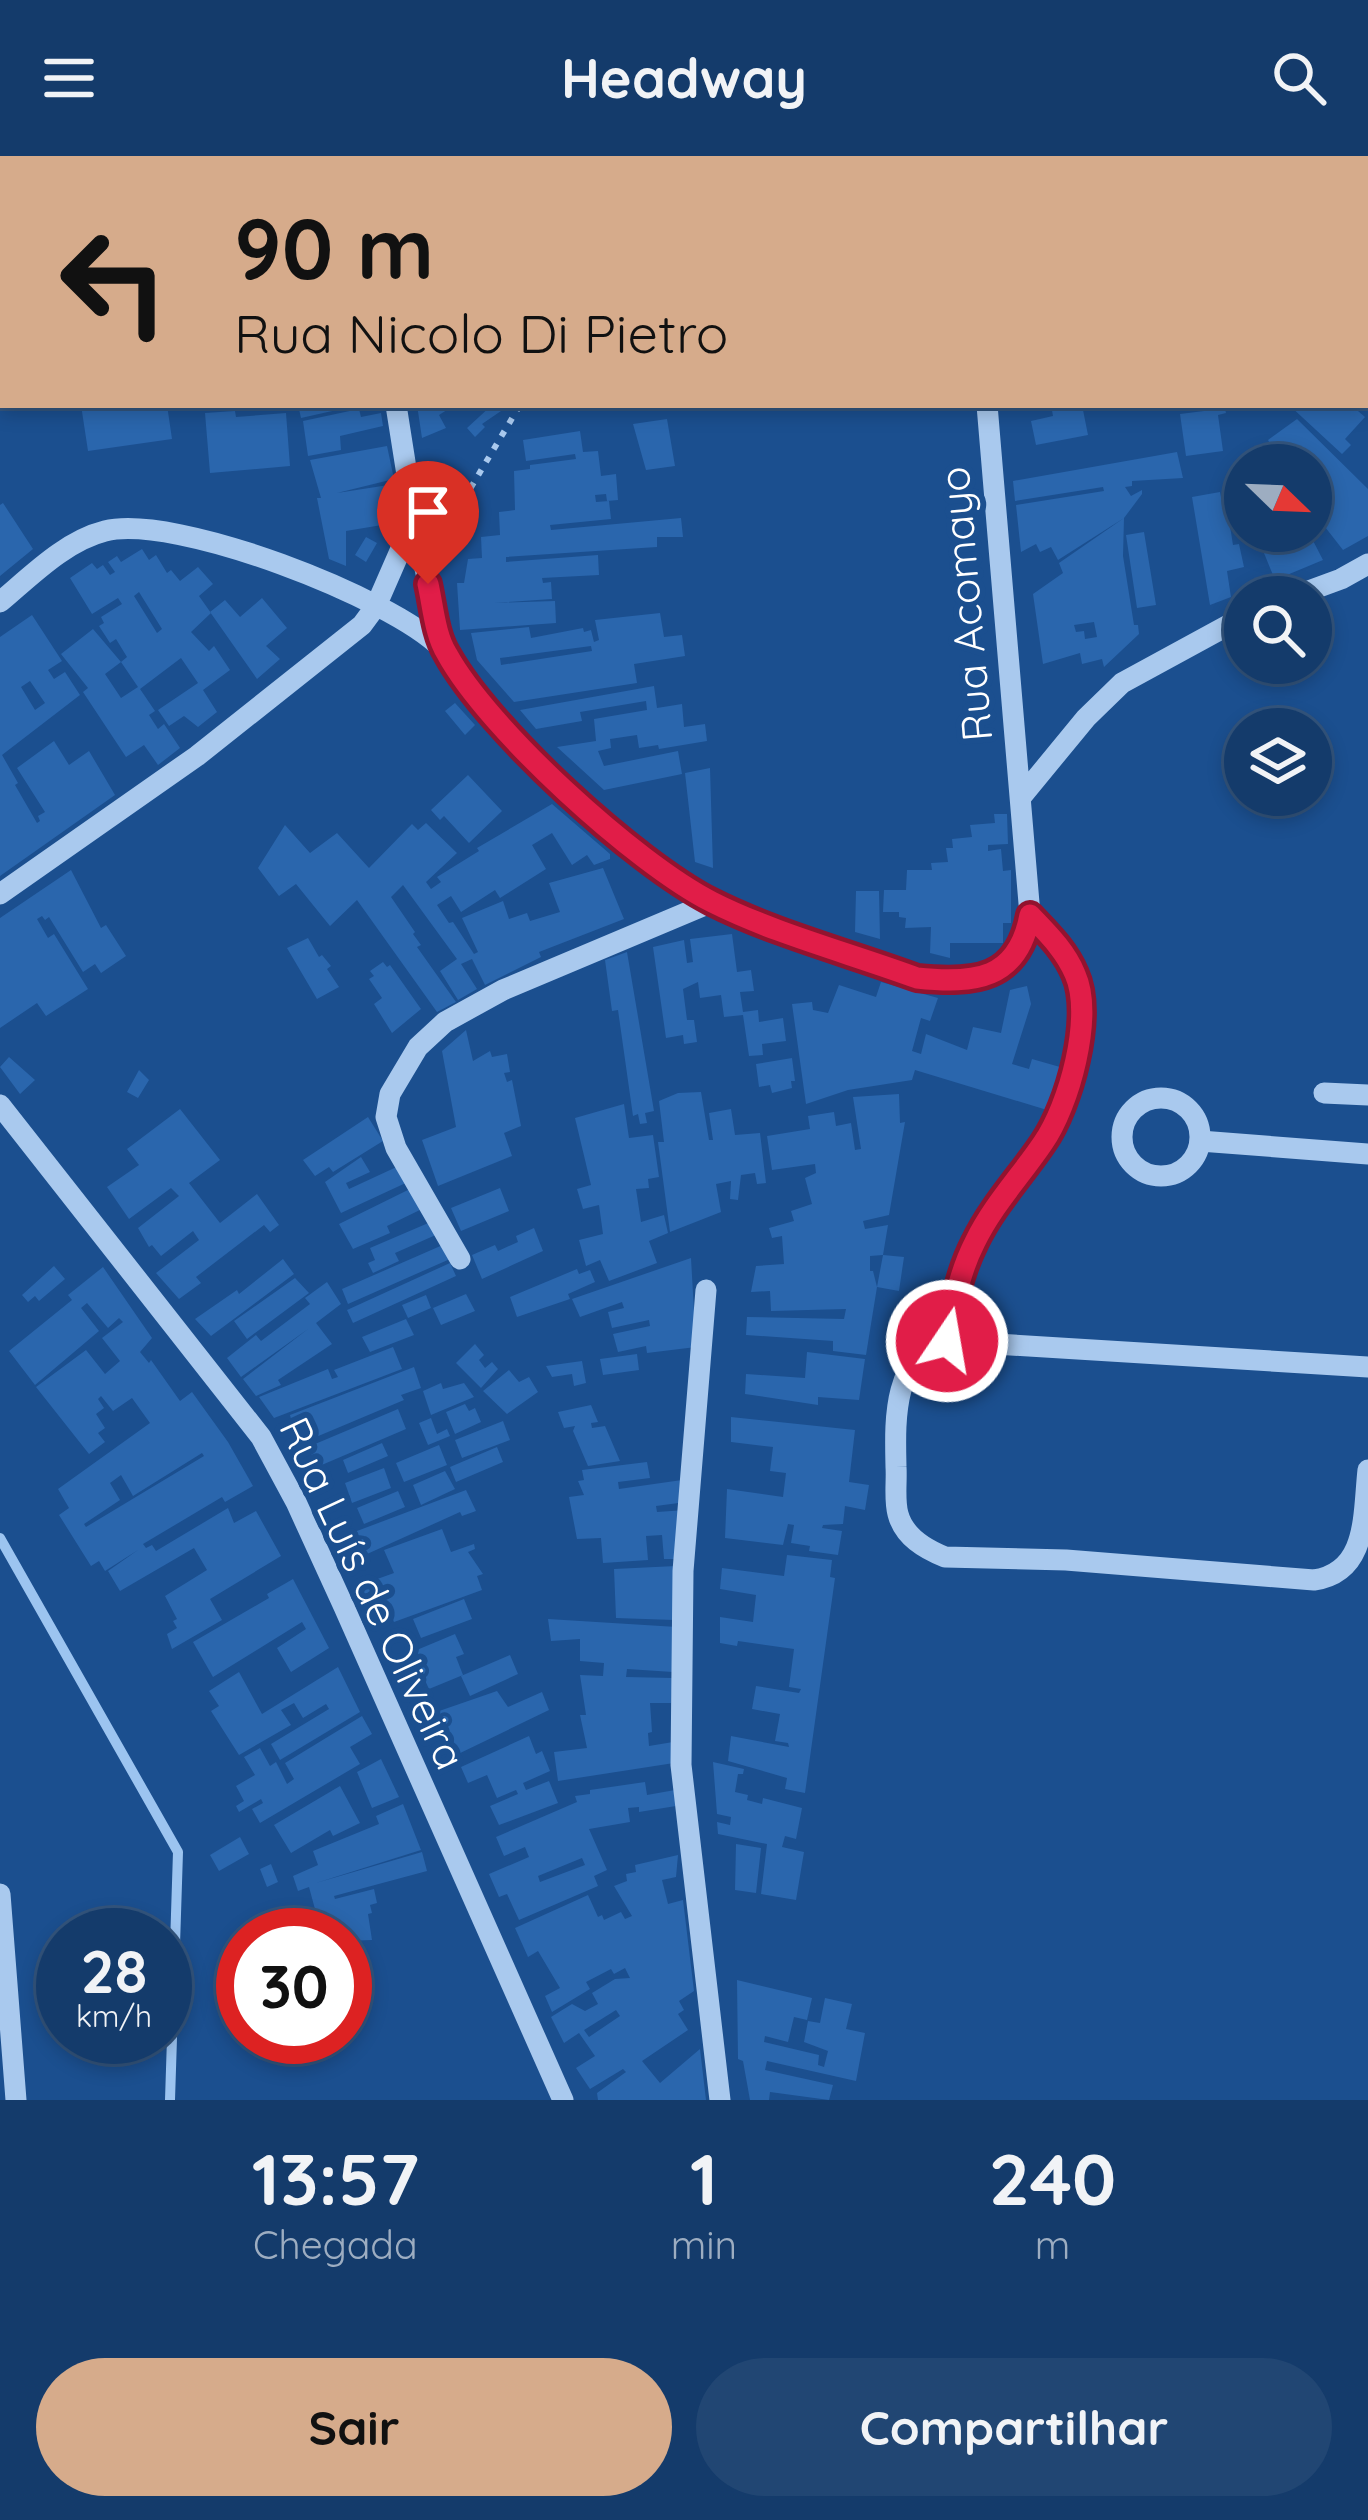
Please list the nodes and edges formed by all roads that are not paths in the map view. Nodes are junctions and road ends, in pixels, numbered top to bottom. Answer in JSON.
{"nodes":[{"id":1,"x":396,"y":408,"type":"edge"},
{"id":2,"x":987,"y":408,"type":"edge"},
{"id":3,"x":414,"y":520,"type":"junction"},
{"id":4,"x":1368,"y":564,"type":"edge"},
{"id":5,"x":1332,"y":582,"type":"edge"},
{"id":6,"x":0,"y":602,"type":"edge"},
{"id":7,"x":376,"y":606,"type":"junction"},
{"id":8,"x":1224,"y":627,"type":"edge"},
{"id":9,"x":444,"y":650,"type":"junction"},
{"id":10,"x":1021,"y":796,"type":"junction"},
{"id":11,"x":0,"y":894,"type":"edge"},
{"id":12,"x":712,"y":902,"type":"junction"},
{"id":13,"x":1030,"y":915,"type":"junction"},
{"id":14,"x":1324,"y":1093,"type":"dead end"},
{"id":15,"x":1368,"y":1095,"type":"edge"},
{"id":16,"x":0,"y":1105,"type":"edge"},
{"id":17,"x":1200,"y":1141,"type":"dead end"},
{"id":18,"x":1368,"y":1154,"type":"edge"},
{"id":19,"x":460,"y":1259,"type":"dead end"},
{"id":20,"x":706,"y":1290,"type":"dead end"},
{"id":21,"x":947,"y":1341,"type":"junction"},
{"id":22,"x":1368,"y":1366,"type":"edge"},
{"id":23,"x":1368,"y":1470,"type":"edge"},
{"id":24,"x":0,"y":1894,"type":"edge"},
{"id":25,"x":16,"y":2100,"type":"edge"},
{"id":26,"x":563,"y":2100,"type":"edge"},
{"id":27,"x":720,"y":2100,"type":"edge"}],
"edges":[{"from":1,"to":3,"type":"street"},
{"from":2,"to":10,"type":"street","name":"Rua Acomayo"},
{"from":3,"to":7,"type":"street"},
{"from":3,"to":9,"type":"street"},
{"from":4,"to":5,"type":"street"},
{"from":6,"to":7,"type":"street"},
{"from":7,"to":9,"type":"street"},
{"from":7,"to":11,"type":"street"},
{"from":8,"to":10,"type":"street"},
{"from":9,"to":12,"type":"street"},
{"from":10,"to":13,"type":"street","name":"Rua Acomayo"},
{"from":12,"to":13,"type":"street"},
{"from":12,"to":19,"type":"street"},
{"from":13,"to":21,"type":"street"},
{"from":14,"to":15,"type":"street"},
{"from":16,"to":26,"type":"street","name":"Rua Luís de Oliveira"},
{"from":17,"to":18,"type":"street"},
{"from":20,"to":27,"type":"street"},
{"from":21,"to":22,"type":"street"},
{"from":21,"to":23,"type":"street"},
{"from":24,"to":25,"type":"street"}]}
